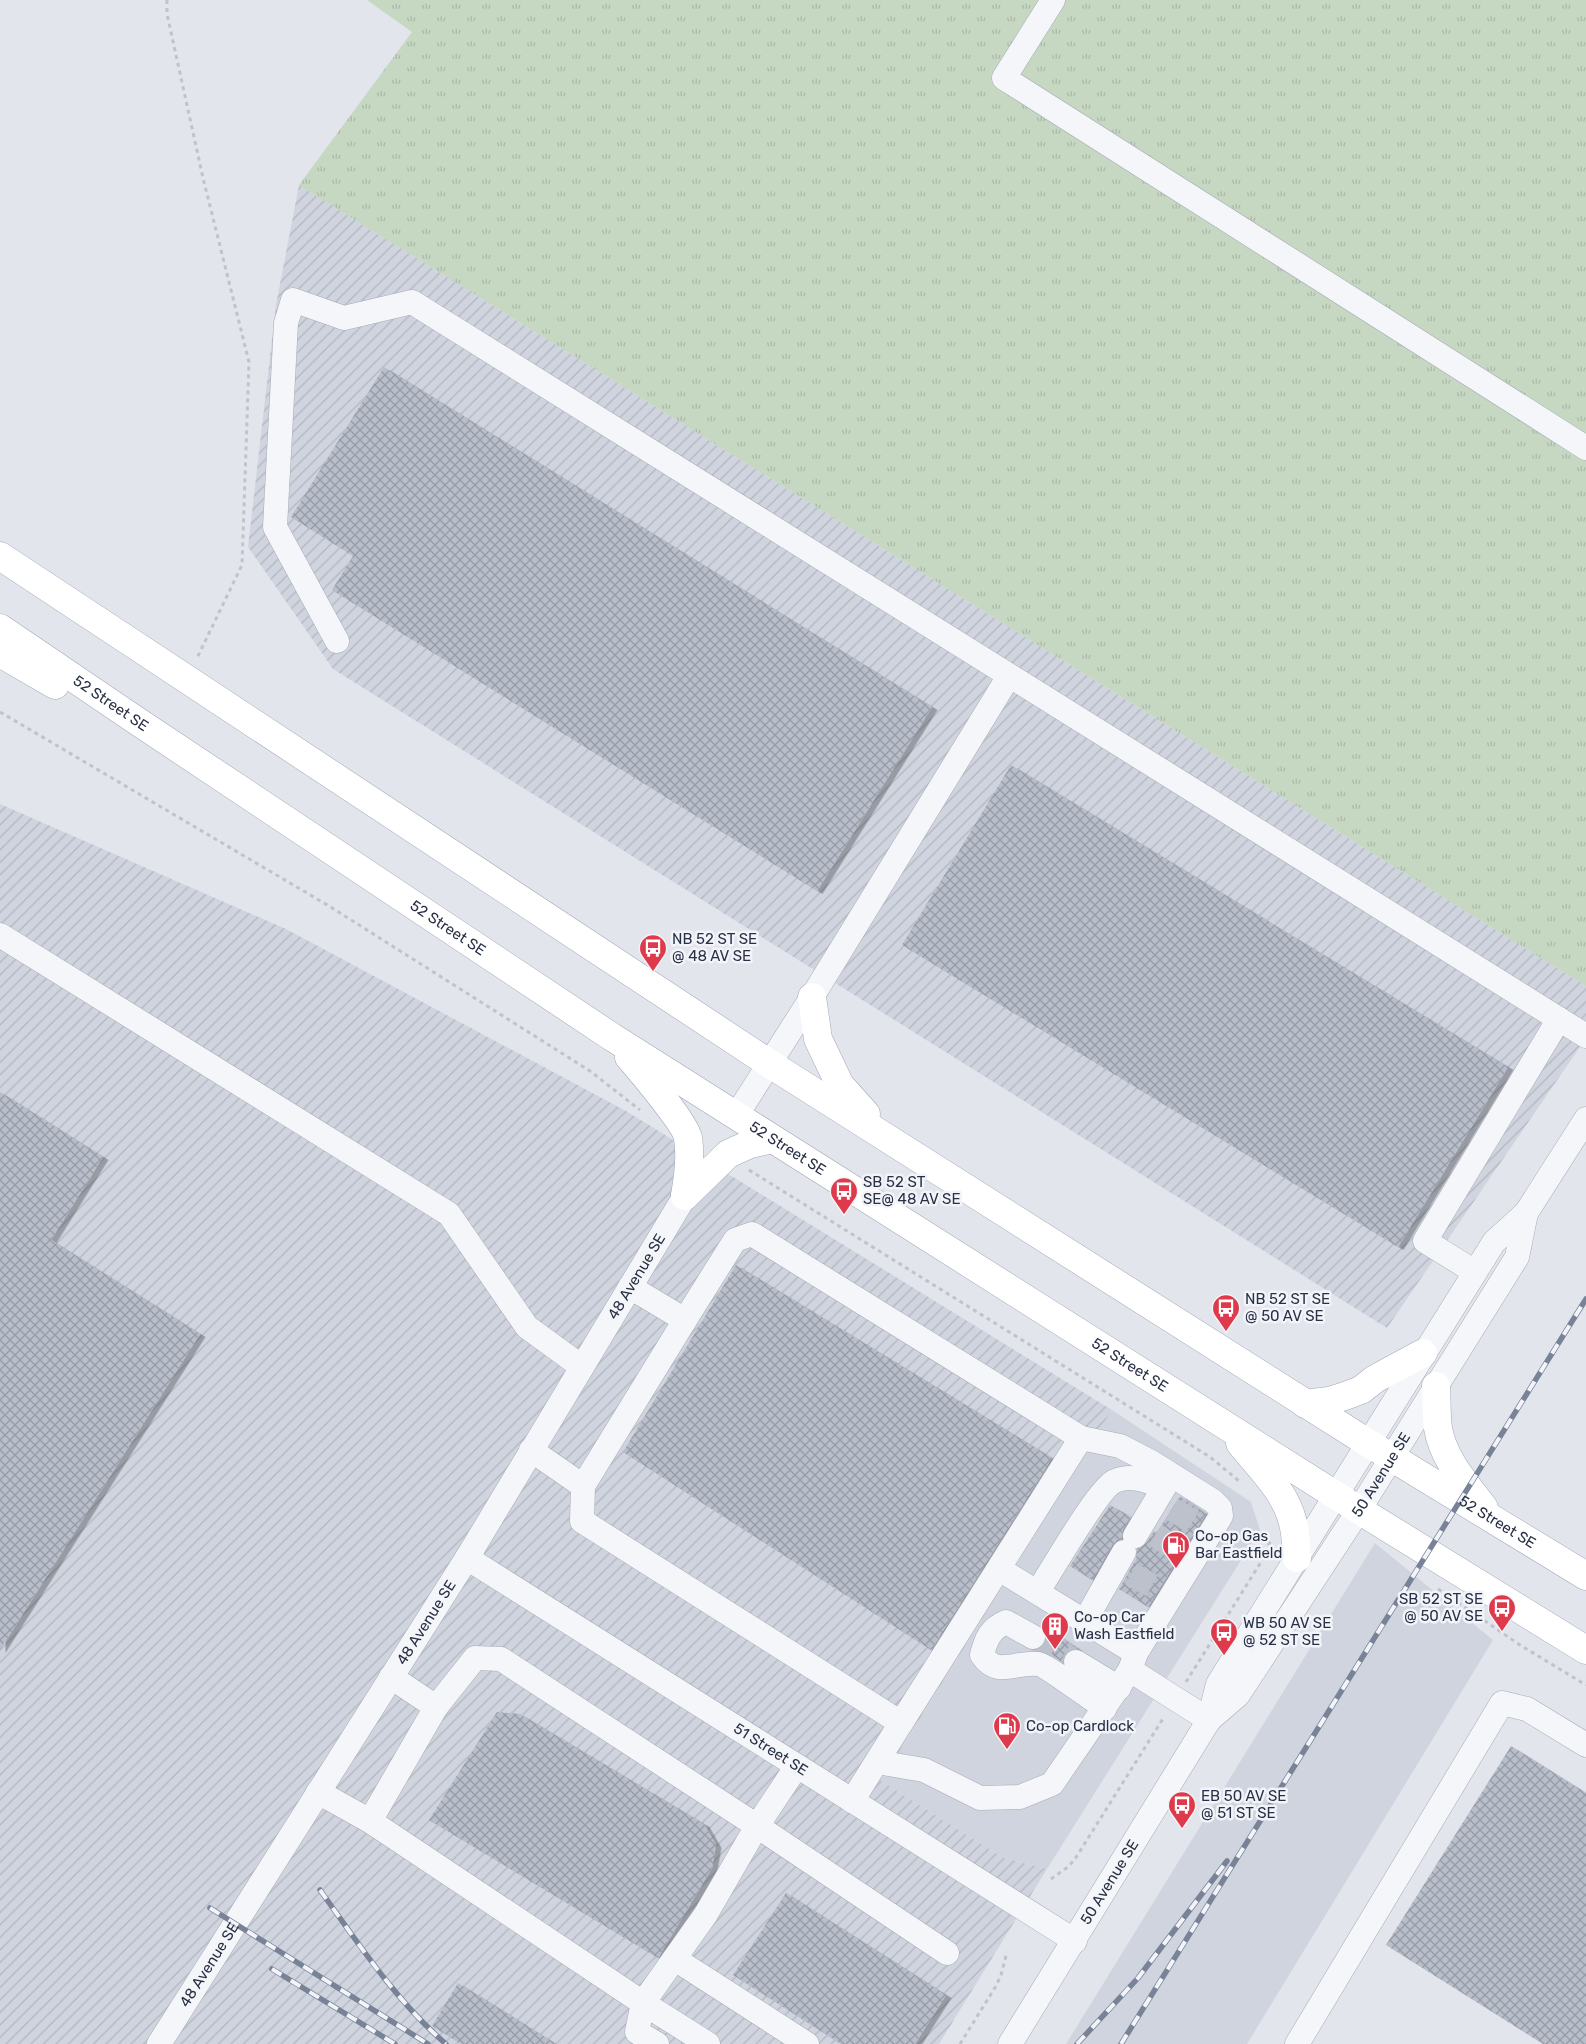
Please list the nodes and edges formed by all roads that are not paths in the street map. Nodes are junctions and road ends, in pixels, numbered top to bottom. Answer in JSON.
{"nodes":[{"id":1,"x":1052,"y":0,"type":"edge"},
{"id":2,"x":1586,"y":448,"type":"edge"},
{"id":3,"x":0,"y":556,"type":"edge"},
{"id":4,"x":0,"y":628,"type":"edge"},
{"id":5,"x":336,"y":641,"type":"dead end"},
{"id":6,"x":0,"y":653,"type":"edge"},
{"id":7,"x":1009,"y":676,"type":"junction"},
{"id":8,"x":137,"y":721,"type":"junction"},
{"id":9,"x":0,"y":935,"type":"edge"},
{"id":10,"x":812,"y":997,"type":"junction"},
{"id":11,"x":1559,"y":1019,"type":"junction"},
{"id":12,"x":1586,"y":1036,"type":"edge"},
{"id":13,"x":612,"y":1037,"type":"junction"},
{"id":14,"x":770,"y":1064,"type":"junction"},
{"id":15,"x":736,"y":1116,"type":"junction"},
{"id":16,"x":1586,"y":1119,"type":"edge"},
{"id":17,"x":772,"y":1139,"type":"junction"},
{"id":18,"x":889,"y":1139,"type":"junction"},
{"id":19,"x":686,"y":1196,"type":"junction"},
{"id":20,"x":1526,"y":1213,"type":"junction"},
{"id":21,"x":1475,"y":1272,"type":"junction"},
{"id":22,"x":630,"y":1287,"type":"junction"},
{"id":23,"x":685,"y":1320,"type":"junction"},
{"id":24,"x":1423,"y":1353,"type":"junction"},
{"id":25,"x":582,"y":1367,"type":"junction"},
{"id":26,"x":1436,"y":1386,"type":"junction"},
{"id":27,"x":1305,"y":1404,"type":"junction"},
{"id":28,"x":1226,"y":1426,"type":"junction"},
{"id":29,"x":1081,"y":1438,"type":"junction"},
{"id":30,"x":1368,"y":1444,"type":"junction"},
{"id":31,"x":532,"y":1450,"type":"junction"},
{"id":32,"x":1392,"y":1458,"type":"junction"},
{"id":33,"x":583,"y":1486,"type":"junction"},
{"id":34,"x":1166,"y":1493,"type":"junction"},
{"id":35,"x":1336,"y":1495,"type":"junction"},
{"id":36,"x":1359,"y":1510,"type":"junction"},
{"id":37,"x":1492,"y":1519,"type":"junction"},
{"id":38,"x":466,"y":1558,"type":"junction"},
{"id":39,"x":1297,"y":1558,"type":"junction"},
{"id":40,"x":999,"y":1569,"type":"junction"},
{"id":41,"x":1586,"y":1576,"type":"edge"},
{"id":42,"x":1038,"y":1592,"type":"junction"},
{"id":43,"x":1084,"y":1621,"type":"junction"},
{"id":44,"x":1033,"y":1637,"type":"tunnel mouth"},
{"id":45,"x":949,"y":1647,"type":"junction"},
{"id":46,"x":1586,"y":1650,"type":"edge"},
{"id":47,"x":982,"y":1656,"type":"junction"},
{"id":48,"x":1076,"y":1662,"type":"tunnel mouth"},
{"id":49,"x":1128,"y":1670,"type":"junction"},
{"id":50,"x":391,"y":1677,"type":"junction"},
{"id":51,"x":436,"y":1707,"type":"junction"},
{"id":52,"x":1105,"y":1708,"type":"junction"},
{"id":53,"x":1209,"y":1720,"type":"junction"},
{"id":54,"x":901,"y":1723,"type":"junction"},
{"id":55,"x":1586,"y":1745,"type":"edge"},
{"id":56,"x":877,"y":1762,"type":"junction"},
{"id":57,"x":796,"y":1766,"type":"junction"},
{"id":58,"x":318,"y":1792,"type":"junction"},
{"id":59,"x":852,"y":1801,"type":"junction"},
{"id":60,"x":370,"y":1821,"type":"junction"},
{"id":61,"x":757,"y":1826,"type":"junction"},
{"id":62,"x":1074,"y":1941,"type":"junction"},
{"id":63,"x":947,"y":1953,"type":"dead end"},
{"id":64,"x":674,"y":1959,"type":"junction"},
{"id":65,"x":643,"y":2003,"type":"junction"},
{"id":66,"x":159,"y":2044,"type":"edge"},
{"id":67,"x":657,"y":2044,"type":"edge"},
{"id":68,"x":708,"y":2044,"type":"edge"},
{"id":69,"x":807,"y":2044,"type":"edge"},
{"id":70,"x":1010,"y":2044,"type":"edge"},
{"id":71,"x":1298,"y":2044,"type":"edge"}],
"edges":[{"from":1,"to":2,"type":"street"},
{"from":3,"to":14,"type":"main road","name":"52 Street SE"},
{"from":4,"to":8,"type":"main road","name":"52 Street SE"},
{"from":5,"to":7,"type":"street"},
{"from":6,"to":8,"type":"main road"},
{"from":7,"to":10,"type":"street"},
{"from":7,"to":11,"type":"street"},
{"from":8,"to":13,"type":"main road","name":"52 Street SE"},
{"from":9,"to":25,"type":"street"},
{"from":10,"to":14,"type":"street"},
{"from":10,"to":18,"type":"main road"},
{"from":11,"to":12,"type":"street"},
{"from":11,"to":21,"type":"street"},
{"from":13,"to":15,"type":"main road","name":"52 Street SE"},
{"from":13,"to":19,"type":"main road"},
{"from":14,"to":15,"type":"street"},
{"from":14,"to":18,"type":"main road","name":"52 Street SE"},
{"from":15,"to":17,"type":"main road","name":"52 Street SE"},
{"from":16,"to":20,"type":"street","name":"50 Avenue SE"},
{"from":17,"to":19,"type":"main road"},
{"from":17,"to":28,"type":"main road","name":"52 Street SE"},
{"from":18,"to":27,"type":"main road","name":"52 Street SE"},
{"from":19,"to":22,"type":"street","name":"48 Avenue SE"},
{"from":20,"to":21,"type":"street","name":"50 Avenue SE"},
{"from":20,"to":26,"type":"street","name":"50 Avenue SE"},
{"from":21,"to":24,"type":"street","name":"50 Avenue SE"},
{"from":22,"to":23,"type":"street"},
{"from":22,"to":25,"type":"street","name":"48 Avenue SE"},
{"from":23,"to":29,"type":"street"},
{"from":23,"to":33,"type":"street"},
{"from":24,"to":27,"type":"main road"},
{"from":24,"to":30,"type":"street","name":"50 Avenue SE"},
{"from":25,"to":31,"type":"street","name":"48 Avenue SE"},
{"from":26,"to":32,"type":"street","name":"50 Avenue SE"},
{"from":26,"to":37,"type":"main road"},
{"from":27,"to":30,"type":"main road","name":"52 Street SE"},
{"from":28,"to":35,"type":"main road","name":"52 Street SE"},
{"from":28,"to":39,"type":"main road"},
{"from":29,"to":34,"type":"street"},
{"from":29,"to":40,"type":"street"},
{"from":30,"to":32,"type":"main road","name":"52 Street SE"},
{"from":30,"to":35,"type":"street","name":"50 Avenue SE"},
{"from":31,"to":33,"type":"street"},
{"from":31,"to":38,"type":"street","name":"48 Avenue SE"},
{"from":32,"to":36,"type":"street","name":"50 Avenue SE"},
{"from":32,"to":37,"type":"main road","name":"52 Street SE"},
{"from":33,"to":54,"type":"street"},
{"from":34,"to":42,"type":"street"},
{"from":34,"to":43,"type":"street"},
{"from":34,"to":49,"type":"street"},
{"from":35,"to":36,"type":"main road","name":"52 Street SE"},
{"from":35,"to":39,"type":"street","name":"50 Avenue SE"},
{"from":36,"to":46,"type":"main road","name":"52 Street SE"},
{"from":36,"to":53,"type":"street","name":"50 Avenue SE"},
{"from":37,"to":41,"type":"main road","name":"52 Street SE"},
{"from":38,"to":50,"type":"street","name":"48 Avenue SE"},
{"from":38,"to":57,"type":"street","name":"51 Street SE"},
{"from":39,"to":53,"type":"street","name":"50 Avenue SE"},
{"from":40,"to":42,"type":"street"},
{"from":40,"to":45,"type":"street"},
{"from":42,"to":43,"type":"street"},
{"from":43,"to":49,"type":"street"},
{"from":44,"to":47,"type":"street"},
{"from":45,"to":47,"type":"street"},
{"from":45,"to":54,"type":"street"},
{"from":47,"to":52,"type":"street"},
{"from":48,"to":49,"type":"street"},
{"from":49,"to":52,"type":"street"},
{"from":49,"to":53,"type":"street"},
{"from":50,"to":51,"type":"street"},
{"from":50,"to":58,"type":"street","name":"48 Avenue SE"},
{"from":51,"to":60,"type":"street"},
{"from":51,"to":61,"type":"street"},
{"from":52,"to":56,"type":"street"},
{"from":53,"to":62,"type":"street","name":"50 Avenue SE"},
{"from":54,"to":56,"type":"street"},
{"from":55,"to":71,"type":"street"},
{"from":56,"to":59,"type":"street"},
{"from":57,"to":59,"type":"street","name":"51 Street SE"},
{"from":57,"to":61,"type":"street"},
{"from":58,"to":60,"type":"street"},
{"from":58,"to":66,"type":"street","name":"48 Avenue SE"},
{"from":59,"to":62,"type":"street","name":"51 Street SE"},
{"from":60,"to":65,"type":"street"},
{"from":61,"to":63,"type":"street"},
{"from":61,"to":64,"type":"street"},
{"from":62,"to":70,"type":"street","name":"50 Avenue SE"},
{"from":64,"to":65,"type":"street"},
{"from":64,"to":69,"type":"street"},
{"from":65,"to":67,"type":"street"},
{"from":65,"to":68,"type":"street"}]}
